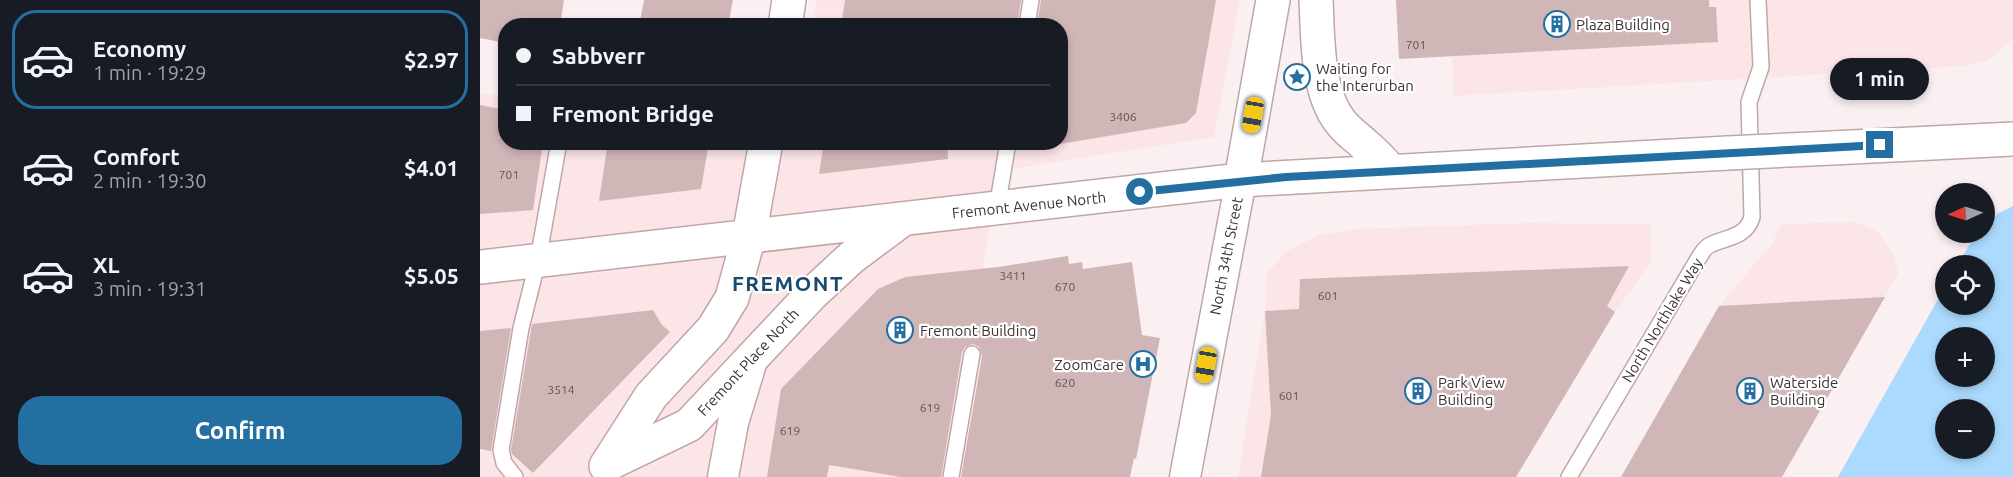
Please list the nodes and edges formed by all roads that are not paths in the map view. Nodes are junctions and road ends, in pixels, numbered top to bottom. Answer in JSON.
{"nodes":[{"id":1,"x":789,"y":0,"type":"edge"},
{"id":2,"x":1031,"y":0,"type":"edge"},
{"id":3,"x":1273,"y":0,"type":"edge"},
{"id":4,"x":1316,"y":0,"type":"edge"},
{"id":5,"x":1758,"y":0,"type":"edge"},
{"id":6,"x":786,"y":18,"type":"edge"},
{"id":7,"x":1028,"y":18,"type":"edge"},
{"id":8,"x":2013,"y":139,"type":"edge"},
{"id":9,"x":558,"y":150,"type":"edge"},
{"id":10,"x":765,"y":150,"type":"edge"},
{"id":11,"x":1007,"y":150,"type":"edge"},
{"id":12,"x":1375,"y":163,"type":"junction"},
{"id":13,"x":1241,"y":180,"type":"junction"},
{"id":14,"x":997,"y":208,"type":"junction"},
{"id":15,"x":903,"y":219,"type":"junction"},
{"id":16,"x":749,"y":236,"type":"junction"},
{"id":17,"x":538,"y":260,"type":"junction"},
{"id":18,"x":480,"y":267,"type":"edge"},
{"id":19,"x":972,"y":354,"type":"dead end"},
{"id":20,"x":753,"y":357,"type":"junction"},
{"id":21,"x":601,"y":470,"type":"edge"},
{"id":22,"x":515,"y":477,"type":"edge"},
{"id":23,"x":723,"y":477,"type":"edge"},
{"id":24,"x":951,"y":477,"type":"edge"},
{"id":25,"x":1185,"y":477,"type":"edge"},
{"id":26,"x":1569,"y":477,"type":"edge"}],
"edges":[{"from":1,"to":6,"type":"main road"},
{"from":2,"to":7,"type":"lane"},
{"from":3,"to":13,"type":"main road","name":"North 34th Street"},
{"from":4,"to":12,"type":"main road"},
{"from":5,"to":26,"type":"lane","name":"North Northlake Way"},
{"from":8,"to":12,"type":"main road","name":"Fremont Avenue North","bridge":true},
{"from":9,"to":17,"type":"lane"},
{"from":10,"to":16,"type":"main road","name":"Fremont Place North"},
{"from":11,"to":14,"type":"lane"},
{"from":12,"to":13,"type":"main road","name":"Fremont Avenue North"},
{"from":13,"to":14,"type":"main road","name":"Fremont Avenue North"},
{"from":13,"to":25,"type":"street","name":"North 34th Street"},
{"from":14,"to":15,"type":"main road","name":"Fremont Avenue North"},
{"from":15,"to":16,"type":"main road","name":"Fremont Avenue North"},
{"from":15,"to":20,"type":"main road","name":"Fremont Place North"},
{"from":16,"to":17,"type":"main road","name":"Fremont Avenue North"},
{"from":16,"to":21,"type":"main road","name":"Fremont Place North"},
{"from":17,"to":18,"type":"main road","name":"Fremont Avenue North"},
{"from":17,"to":22,"type":"lane"},
{"from":19,"to":24,"type":"lane"},
{"from":20,"to":21,"type":"main road","name":"Fremont Place North"},
{"from":20,"to":23,"type":"street"}]}
